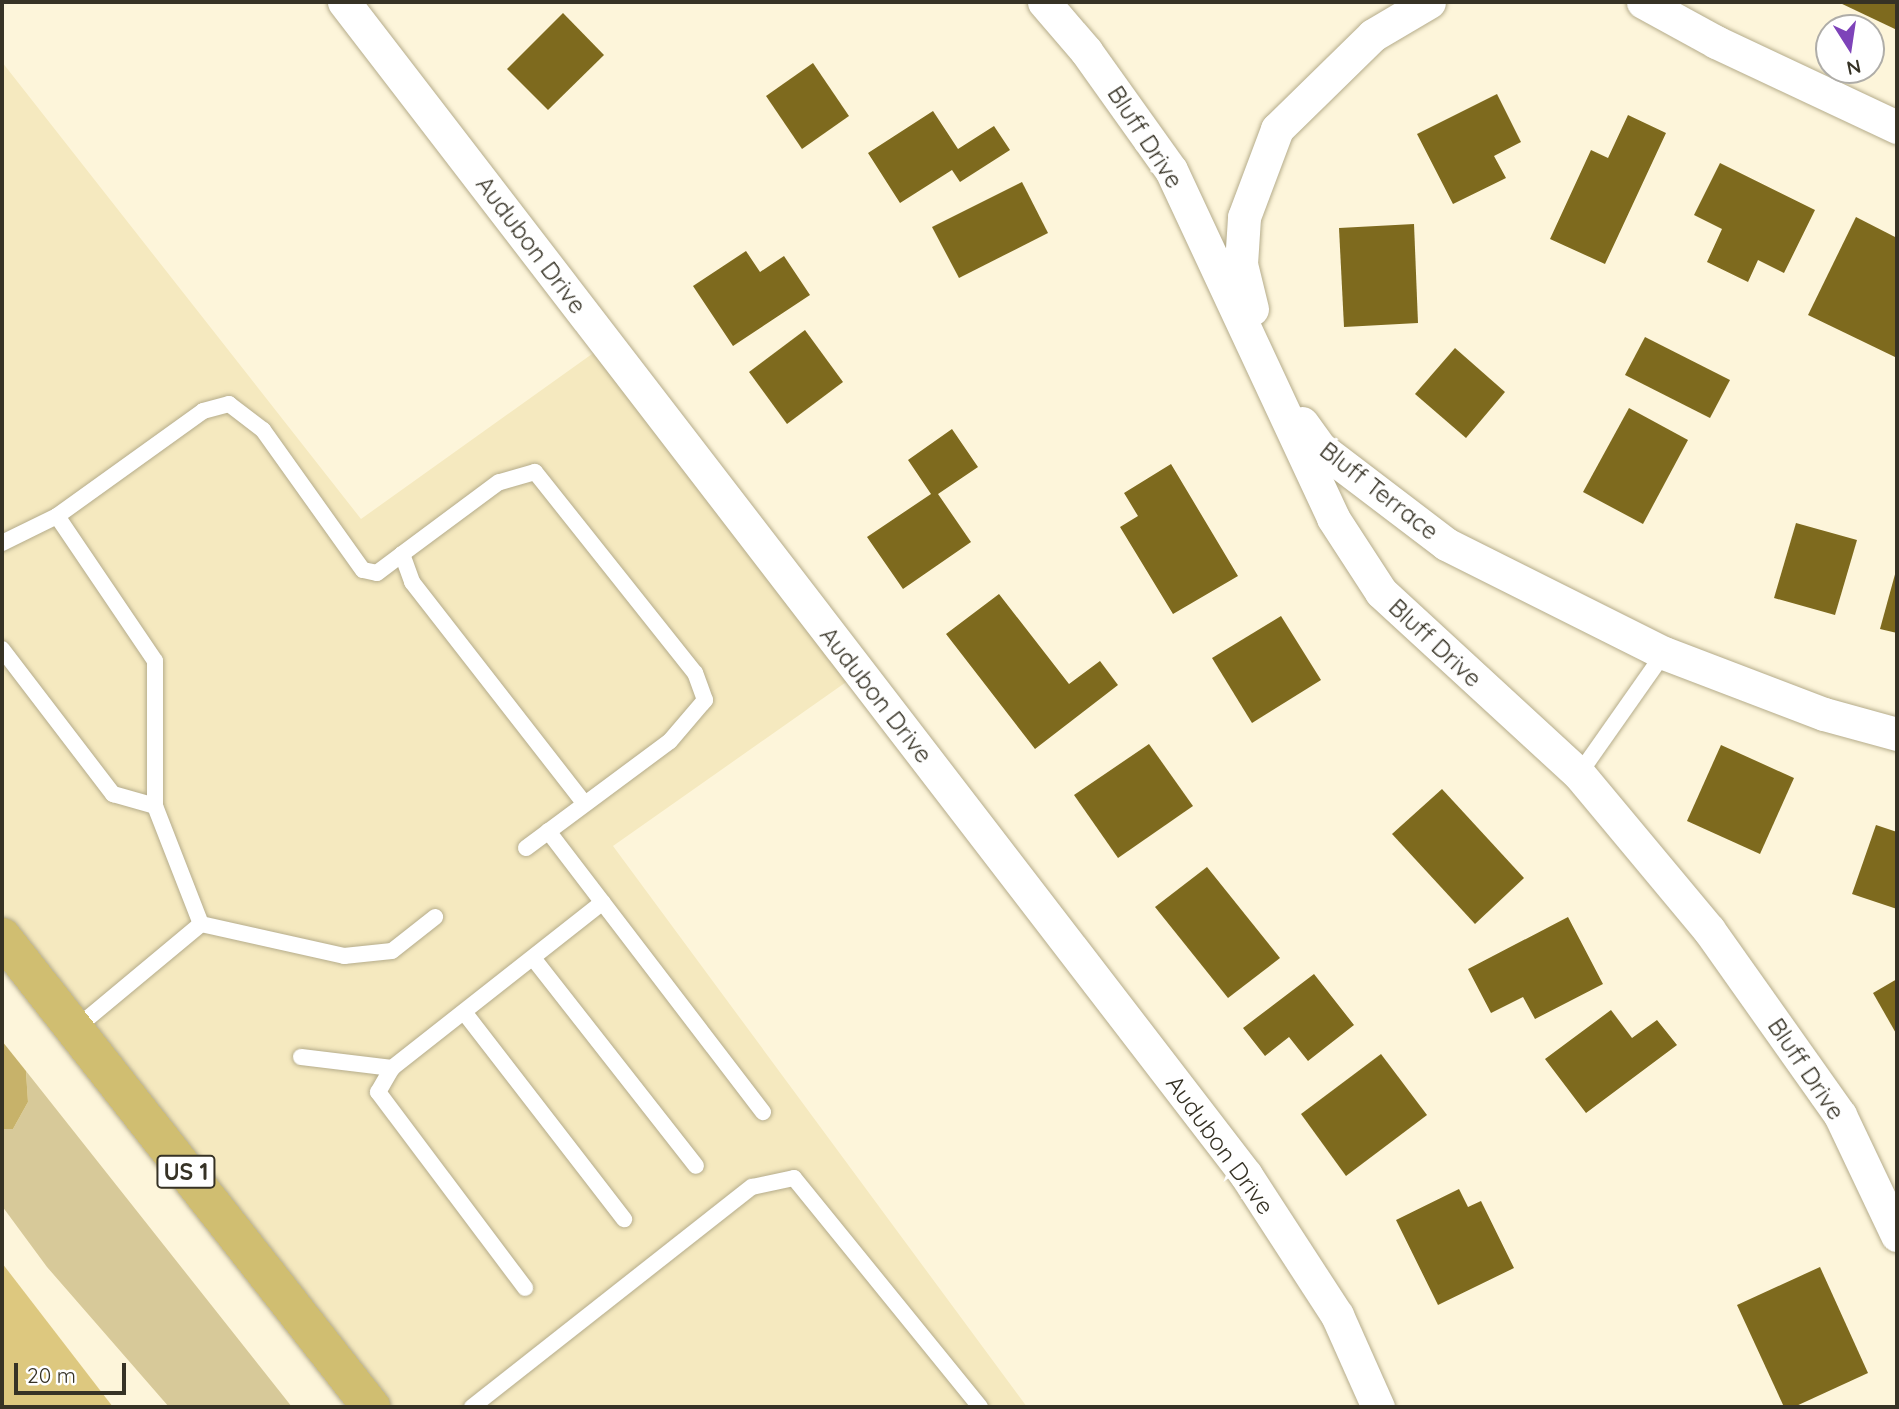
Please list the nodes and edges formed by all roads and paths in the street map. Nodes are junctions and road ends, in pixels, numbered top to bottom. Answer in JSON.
{"nodes":[{"id":1,"x":344,"y":2,"type":"edge"},
{"id":2,"x":1044,"y":2,"type":"edge"},
{"id":3,"x":1429,"y":2,"type":"edge"},
{"id":4,"x":1643,"y":2,"type":"edge"},
{"id":5,"x":1897,"y":127,"type":"edge"},
{"id":6,"x":1266,"y":371,"type":"junction"},
{"id":7,"x":57,"y":516,"type":"junction"},
{"id":8,"x":2,"y":543,"type":"edge"},
{"id":9,"x":402,"y":554,"type":"junction"},
{"id":10,"x":2,"y":649,"type":"edge"},
{"id":11,"x":1664,"y":653,"type":"junction"},
{"id":12,"x":1897,"y":734,"type":"edge"},
{"id":13,"x":1579,"y":774,"type":"junction"},
{"id":14,"x":584,"y":803,"type":"junction"},
{"id":15,"x":156,"y":806,"type":"junction"},
{"id":16,"x":548,"y":831,"type":"junction"},
{"id":17,"x":526,"y":848,"type":"dead end"},
{"id":18,"x":603,"y":902,"type":"junction"},
{"id":19,"x":435,"y":917,"type":"dead end"},
{"id":20,"x":201,"y":924,"type":"junction"},
{"id":21,"x":2,"y":937,"type":"edge"},
{"id":22,"x":533,"y":958,"type":"junction"},
{"id":23,"x":464,"y":1012,"type":"junction"},
{"id":24,"x":75,"y":1029,"type":"junction"},
{"id":25,"x":301,"y":1057,"type":"dead end"},
{"id":26,"x":392,"y":1068,"type":"junction"},
{"id":27,"x":763,"y":1112,"type":"dead end"},
{"id":28,"x":696,"y":1166,"type":"dead end"},
{"id":29,"x":624,"y":1219,"type":"dead end"},
{"id":30,"x":1897,"y":1235,"type":"edge"},
{"id":31,"x":525,"y":1287,"type":"dead end"},
{"id":32,"x":492,"y":1401,"type":"edge"},
{"id":33,"x":371,"y":1407,"type":"edge"},
{"id":34,"x":472,"y":1407,"type":"edge"},
{"id":35,"x":980,"y":1407,"type":"edge"},
{"id":36,"x":1378,"y":1407,"type":"edge"}],
"edges":[{"from":1,"to":36,"type":"street","name":"Audubon Drive"},
{"from":2,"to":6,"type":"street","name":"Bluff Drive"},
{"from":3,"to":6,"type":"street","name":"Bluff Terrace"},
{"from":4,"to":5,"type":"street"},
{"from":6,"to":11,"type":"street","name":"Bluff Terrace"},
{"from":6,"to":13,"type":"street","name":"Bluff Drive"},
{"from":7,"to":8,"type":"lane"},
{"from":7,"to":9,"type":"lane"},
{"from":7,"to":15,"type":"lane"},
{"from":9,"to":14,"type":"lane"},
{"from":9,"to":14,"type":"lane"},
{"from":10,"to":15,"type":"lane"},
{"from":11,"to":12,"type":"street","name":"Bluff Terrace"},
{"from":11,"to":13,"type":"lane"},
{"from":13,"to":30,"type":"street","name":"Bluff Drive"},
{"from":14,"to":16,"type":"lane"},
{"from":15,"to":20,"type":"lane"},
{"from":16,"to":17,"type":"lane"},
{"from":16,"to":18,"type":"lane"},
{"from":18,"to":22,"type":"lane"},
{"from":18,"to":27,"type":"lane"},
{"from":19,"to":20,"type":"lane"},
{"from":20,"to":24,"type":"lane"},
{"from":21,"to":24,"type":"main road","number":"US 1"},
{"from":22,"to":23,"type":"lane"},
{"from":22,"to":28,"type":"lane"},
{"from":23,"to":26,"type":"lane"},
{"from":23,"to":29,"type":"lane"},
{"from":24,"to":33,"type":"main road","number":"US 1"},
{"from":25,"to":26,"type":"lane"},
{"from":26,"to":31,"type":"lane"},
{"from":32,"to":34,"type":"lane"},
{"from":32,"to":35,"type":"lane"}]}
